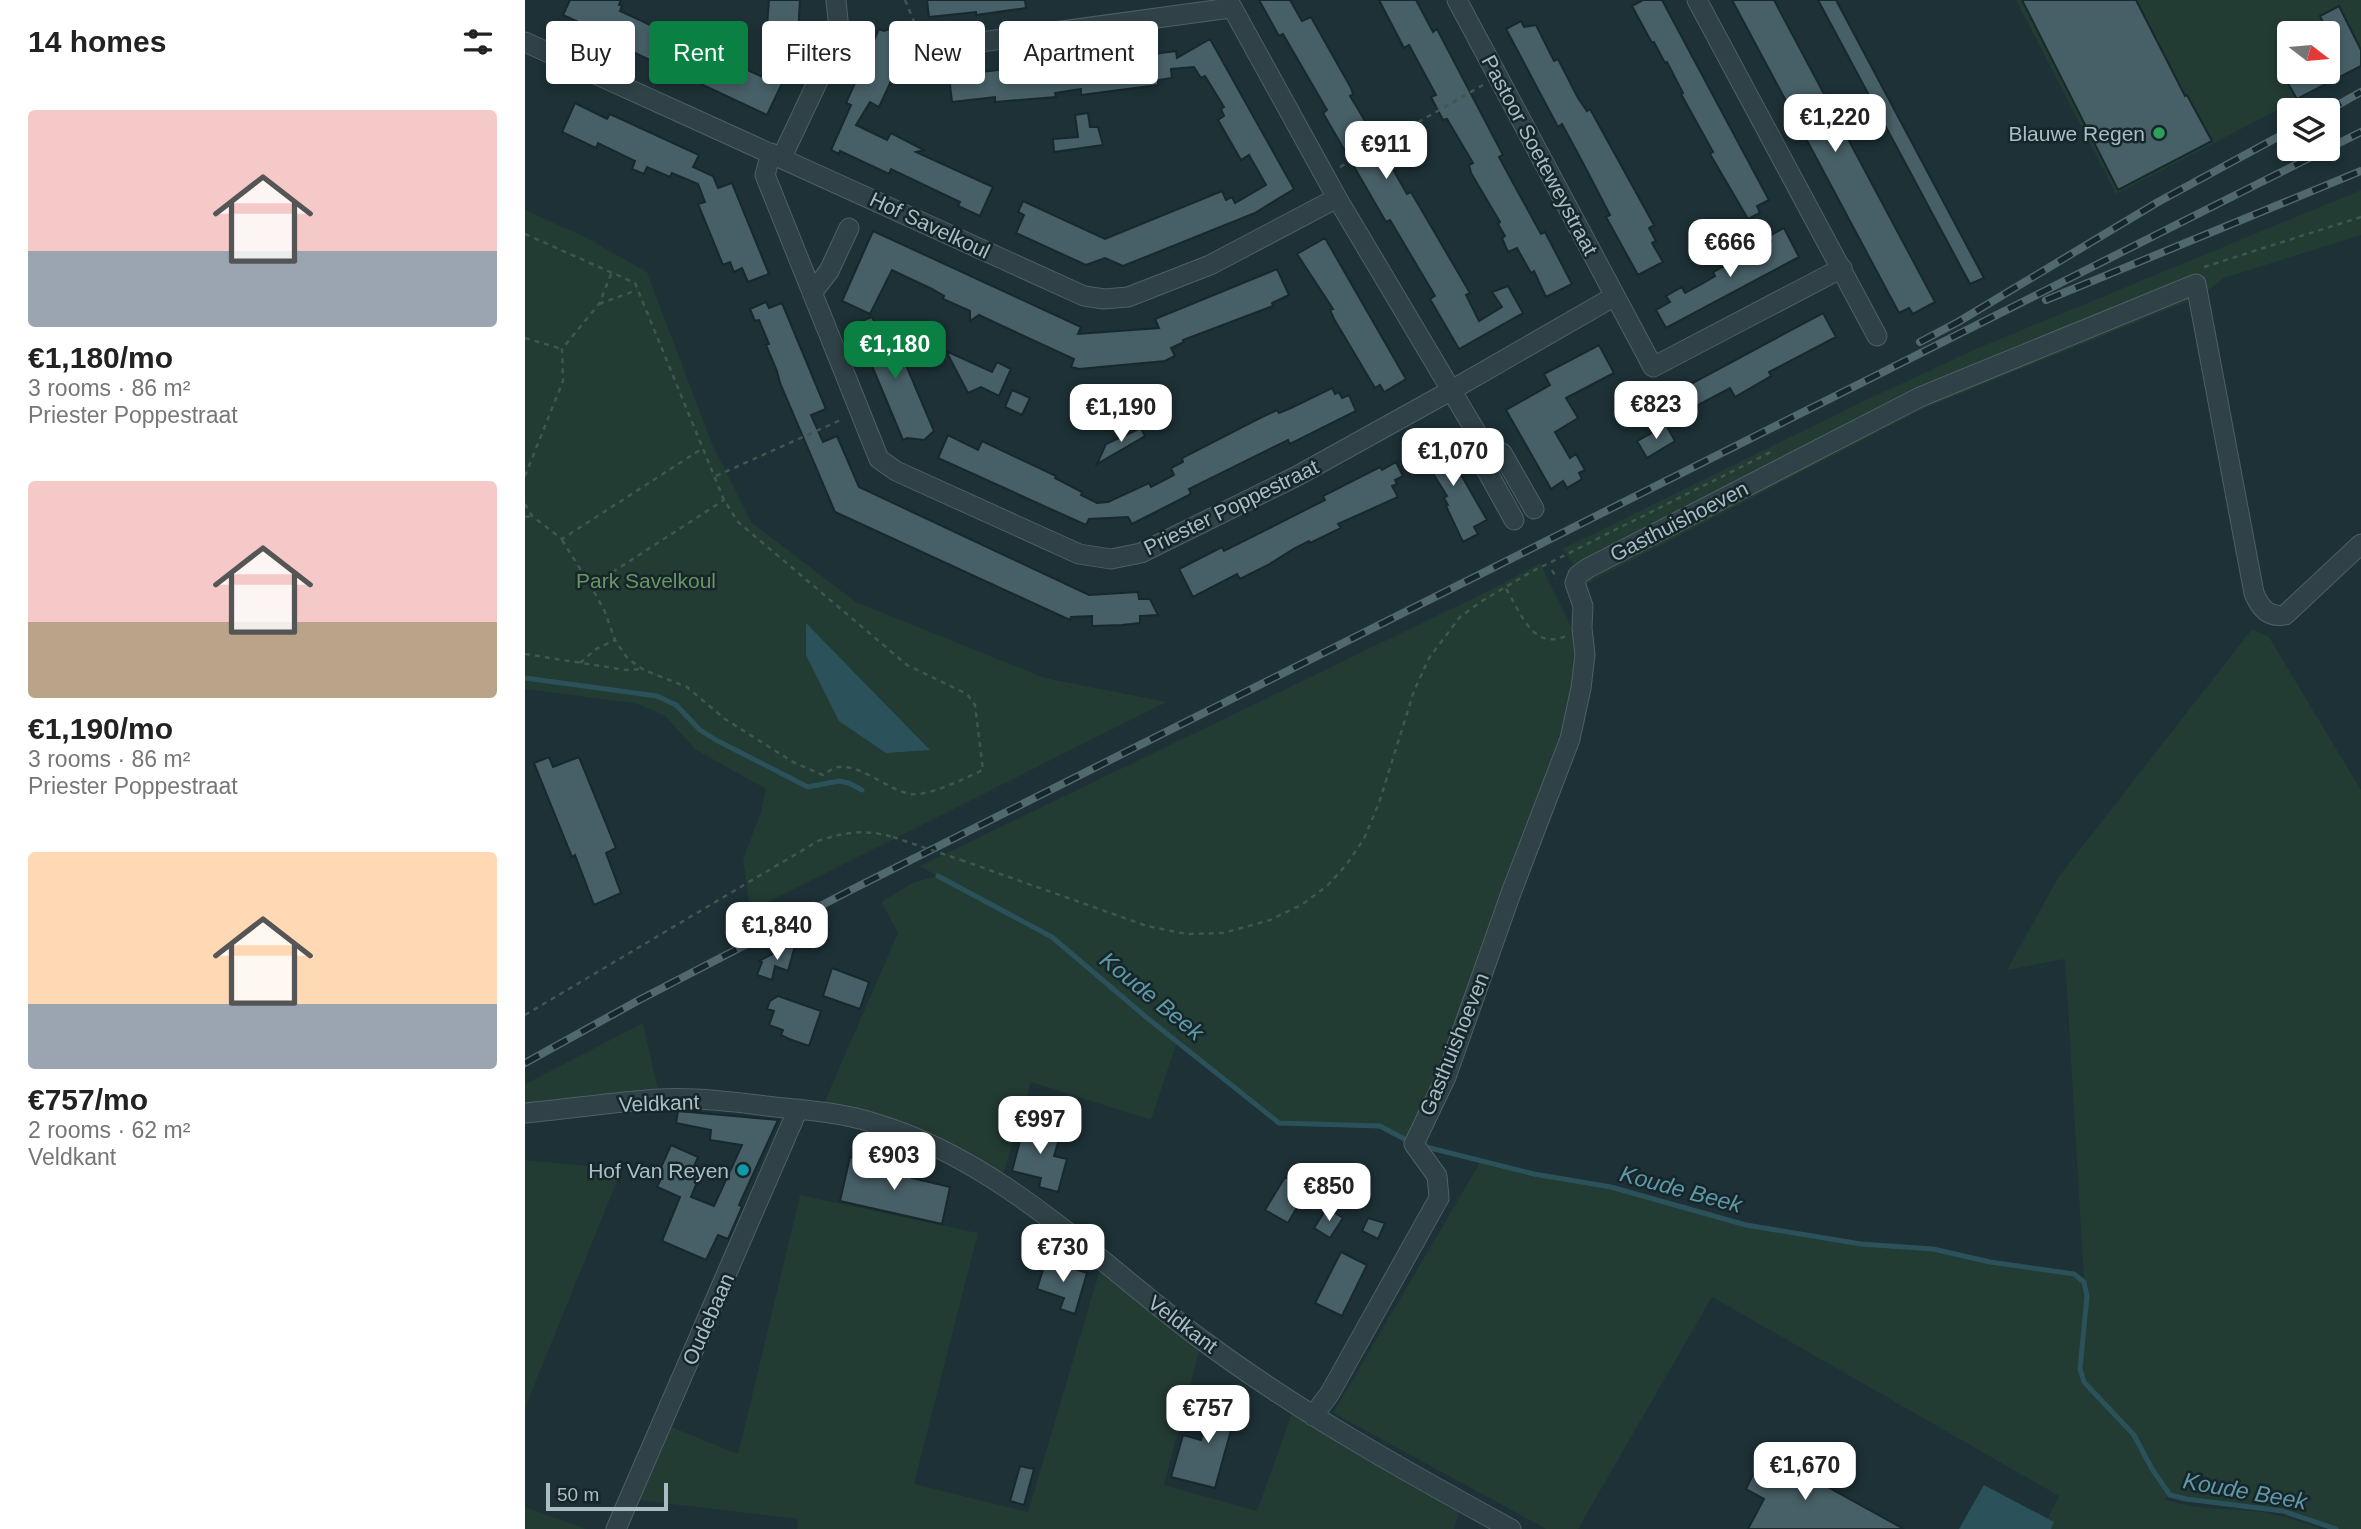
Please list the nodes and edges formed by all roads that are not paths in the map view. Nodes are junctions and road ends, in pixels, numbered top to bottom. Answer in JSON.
{"nodes":[{"id":1,"x":836,"y":0,"type":"edge"},
{"id":2,"x":1457,"y":0,"type":"edge"},
{"id":3,"x":1697,"y":0,"type":"edge"},
{"id":4,"x":1229,"y":4,"type":"edge"},
{"id":5,"x":985,"y":41,"type":"edge"},
{"id":6,"x":527,"y":49,"type":"edge"},
{"id":7,"x":776,"y":155,"type":"junction"},
{"id":8,"x":1337,"y":198,"type":"junction"},
{"id":9,"x":849,"y":228,"type":"dead end"},
{"id":10,"x":1842,"y":268,"type":"junction"},
{"id":11,"x":812,"y":293,"type":"junction"},
{"id":12,"x":1619,"y":303,"type":"junction"},
{"id":13,"x":1877,"y":337,"type":"dead end"},
{"id":14,"x":1450,"y":391,"type":"junction"},
{"id":15,"x":1485,"y":447,"type":"junction"},
{"id":16,"x":1534,"y":509,"type":"dead end"},
{"id":17,"x":1514,"y":520,"type":"dead end"},
{"id":18,"x":2361,"y":544,"type":"edge"},
{"id":19,"x":798,"y":1109,"type":"junction"},
{"id":20,"x":525,"y":1113,"type":"edge"},
{"id":21,"x":1313,"y":1416,"type":"junction"},
{"id":22,"x":616,"y":1529,"type":"edge"},
{"id":23,"x":1511,"y":1529,"type":"edge"}],
"edges":[{"from":1,"to":7,"type":"street"},
{"from":2,"to":12,"type":"street","name":"Pastoor Soeteweystraat"},
{"from":3,"to":10,"type":"street"},
{"from":4,"to":5,"type":"street"},
{"from":4,"to":8,"type":"street"},
{"from":6,"to":7,"type":"street","name":"Hof Savelkoul"},
{"from":7,"to":8,"type":"street","name":"Hof Savelkoul"},
{"from":7,"to":11,"type":"street","name":"Priester Poppestraat"},
{"from":8,"to":14,"type":"street"},
{"from":9,"to":11,"type":"street"},
{"from":10,"to":12,"type":"street","name":"Pastoor Soeteweystraat"},
{"from":10,"to":13,"type":"street"},
{"from":11,"to":14,"type":"street","name":"Priester Poppestraat"},
{"from":12,"to":14,"type":"street","name":"Priester Poppestraat"},
{"from":14,"to":15,"type":"street"},
{"from":15,"to":16,"type":"street"},
{"from":15,"to":17,"type":"street"},
{"from":18,"to":21,"type":"street","name":"Gasthuishoeven"},
{"from":19,"to":20,"type":"street","name":"Veldkant"},
{"from":19,"to":21,"type":"street","name":"Veldkant"},
{"from":19,"to":22,"type":"street","name":"Oudebaan"},
{"from":21,"to":23,"type":"street","name":"Veldkant"}]}
